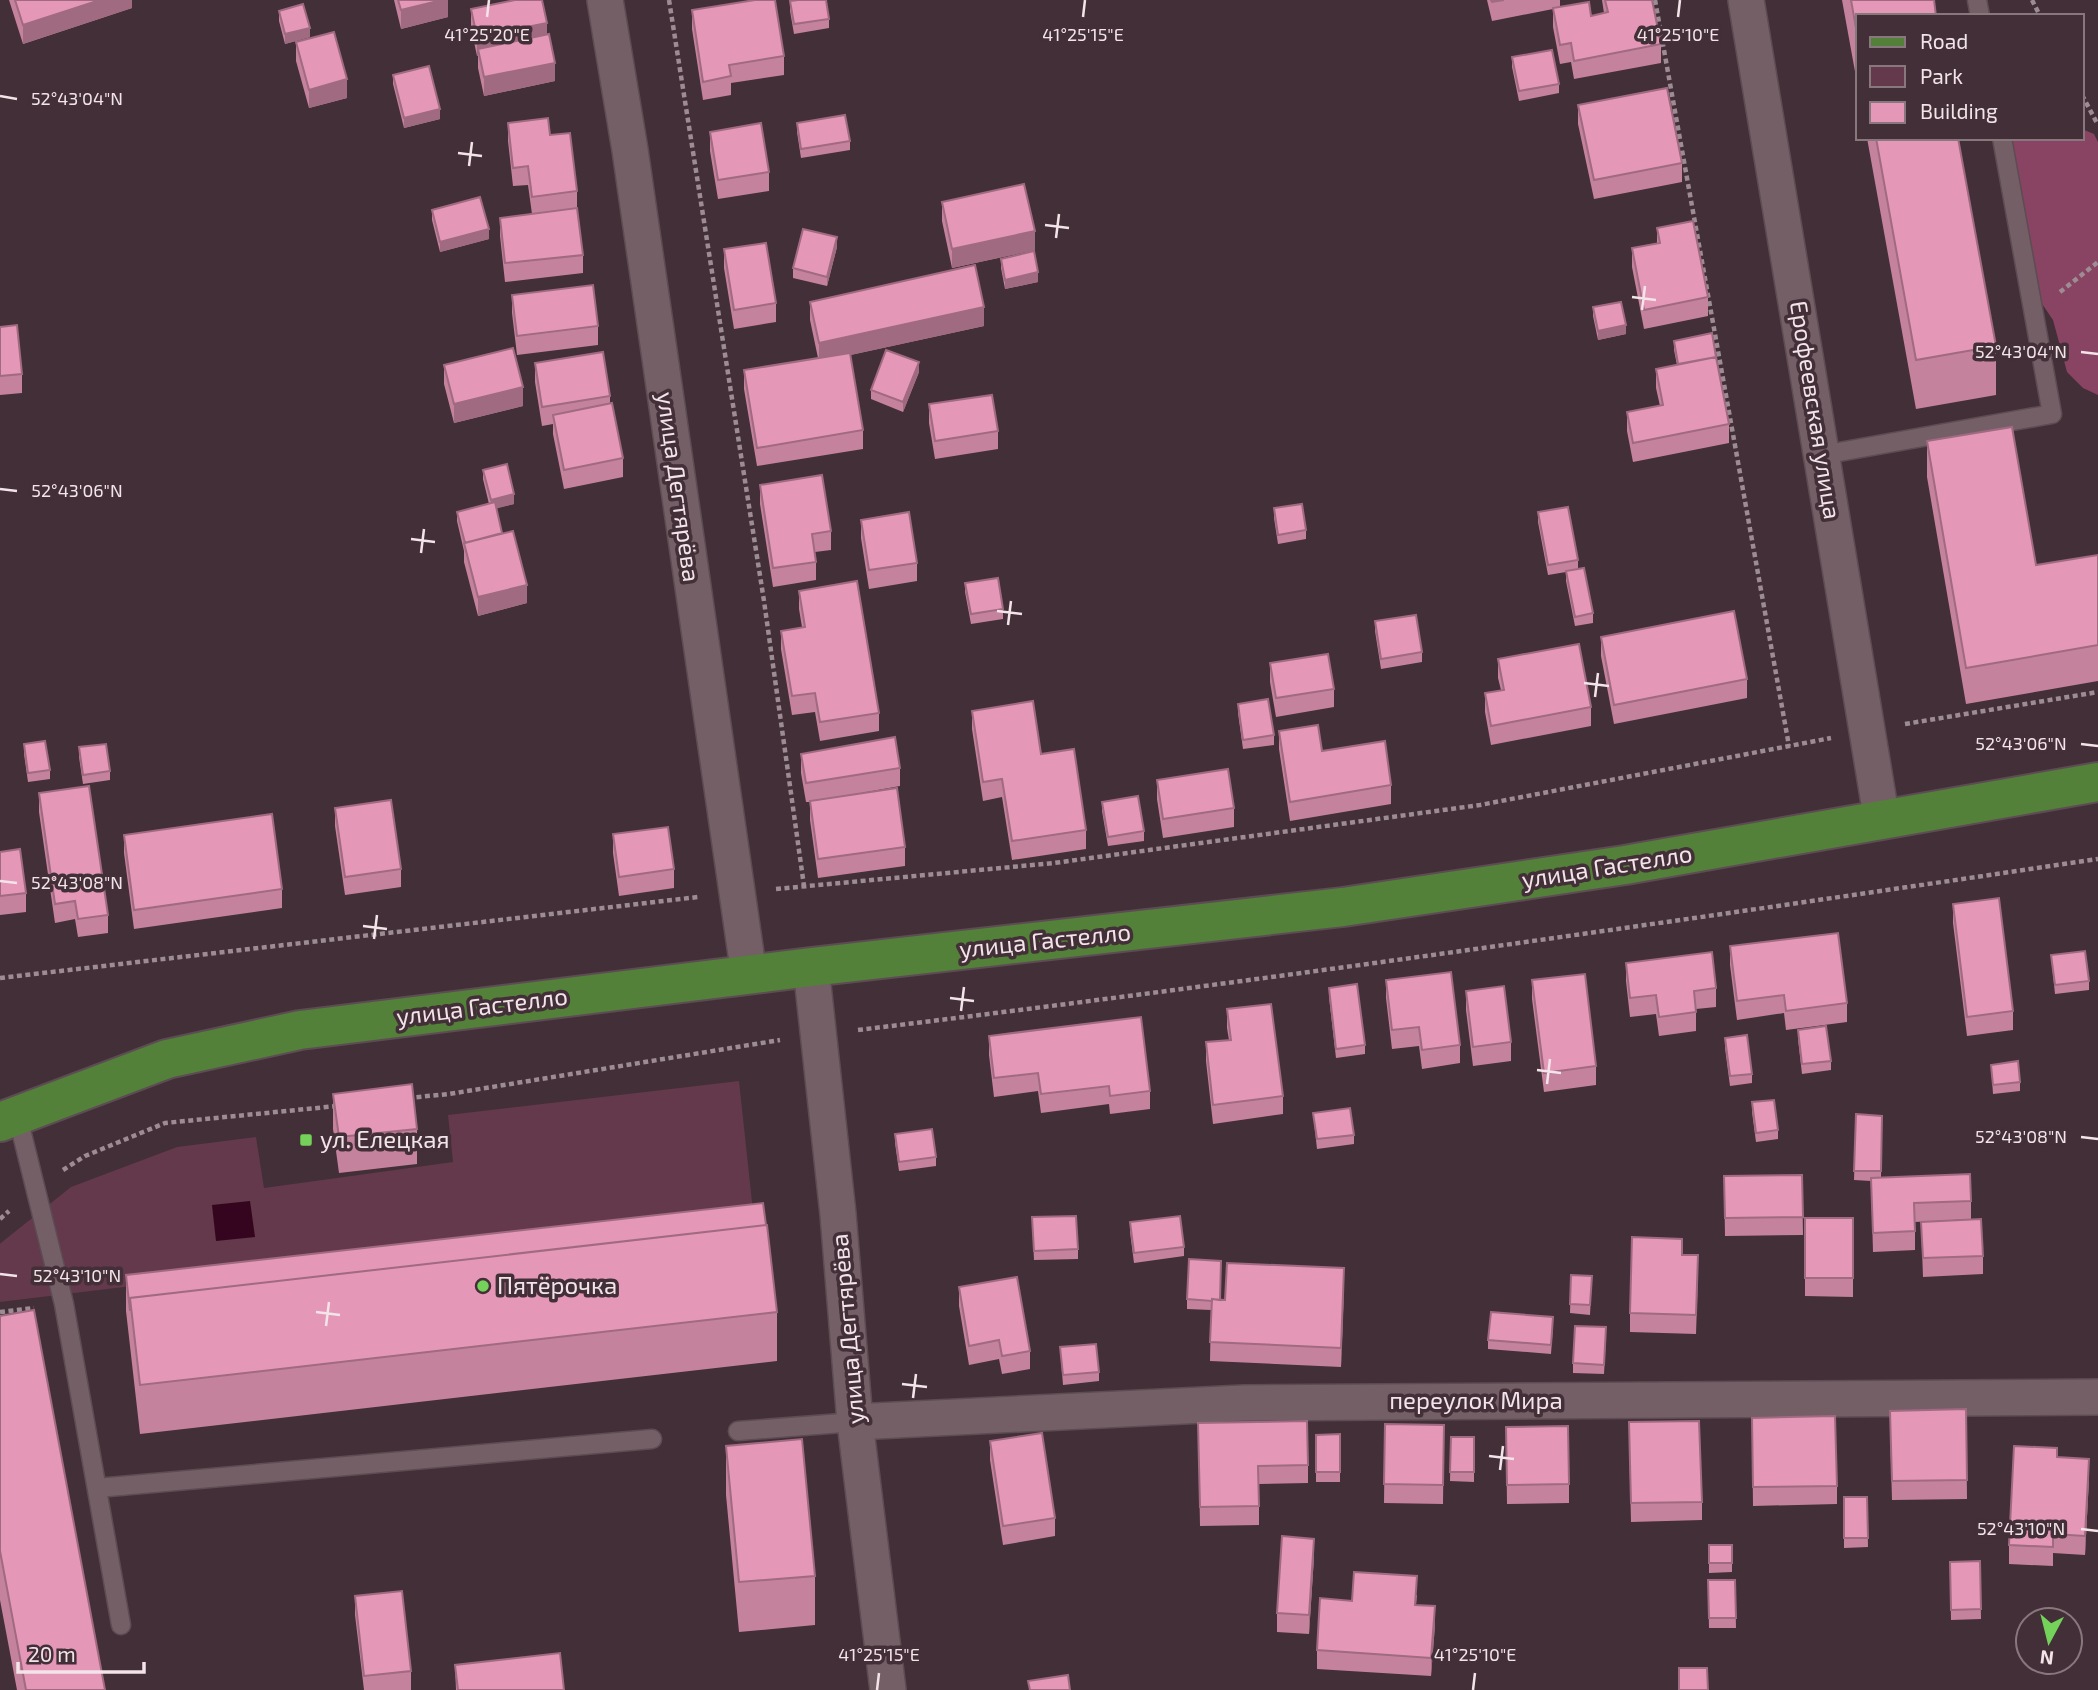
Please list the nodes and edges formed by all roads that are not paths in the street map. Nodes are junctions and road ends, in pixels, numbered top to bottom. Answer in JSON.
{"nodes":[{"id":1,"x":605,"y":0,"type":"edge"},
{"id":2,"x":1746,"y":0,"type":"edge"},
{"id":3,"x":2002,"y":140,"type":"edge"},
{"id":4,"x":1822,"y":455,"type":"junction"},
{"id":5,"x":2098,"y":782,"type":"edge"},
{"id":6,"x":1882,"y":821,"type":"junction"},
{"id":7,"x":811,"y":967,"type":"junction"},
{"id":8,"x":749,"y":975,"type":"junction"},
{"id":9,"x":8,"y":1118,"type":"edge"},
{"id":10,"x":2098,"y":1396,"type":"edge"},
{"id":11,"x":855,"y":1422,"type":"junction"},
{"id":12,"x":738,"y":1431,"type":"dead end"},
{"id":13,"x":652,"y":1440,"type":"dead end"},
{"id":14,"x":97,"y":1488,"type":"junction"},
{"id":15,"x":121,"y":1625,"type":"dead end"},
{"id":16,"x":888,"y":1690,"type":"edge"}],
"edges":[{"from":1,"to":8,"type":"street","name":"улица Дегтярёва"},
{"from":2,"to":4,"type":"street","name":"Ерофеевская улица"},
{"from":3,"to":4,"type":"lane"},
{"from":4,"to":6,"type":"street","name":"Ерофеевская улица"},
{"from":5,"to":6,"type":"main road","name":"улица Гастелло"},
{"from":6,"to":7,"type":"main road","name":"улица Гастелло"},
{"from":7,"to":8,"type":"main road","name":"улица Гастелло"},
{"from":7,"to":11,"type":"street","name":"улица Дегтярёва"},
{"from":8,"to":9,"type":"main road","name":"улица Гастелло"},
{"from":9,"to":14,"type":"lane"},
{"from":10,"to":11,"type":"street","name":"переулок Мира"},
{"from":11,"to":12,"type":"lane"},
{"from":11,"to":16,"type":"street","name":"улица Дегтярёва"},
{"from":13,"to":14,"type":"lane"},
{"from":14,"to":15,"type":"lane"}]}
